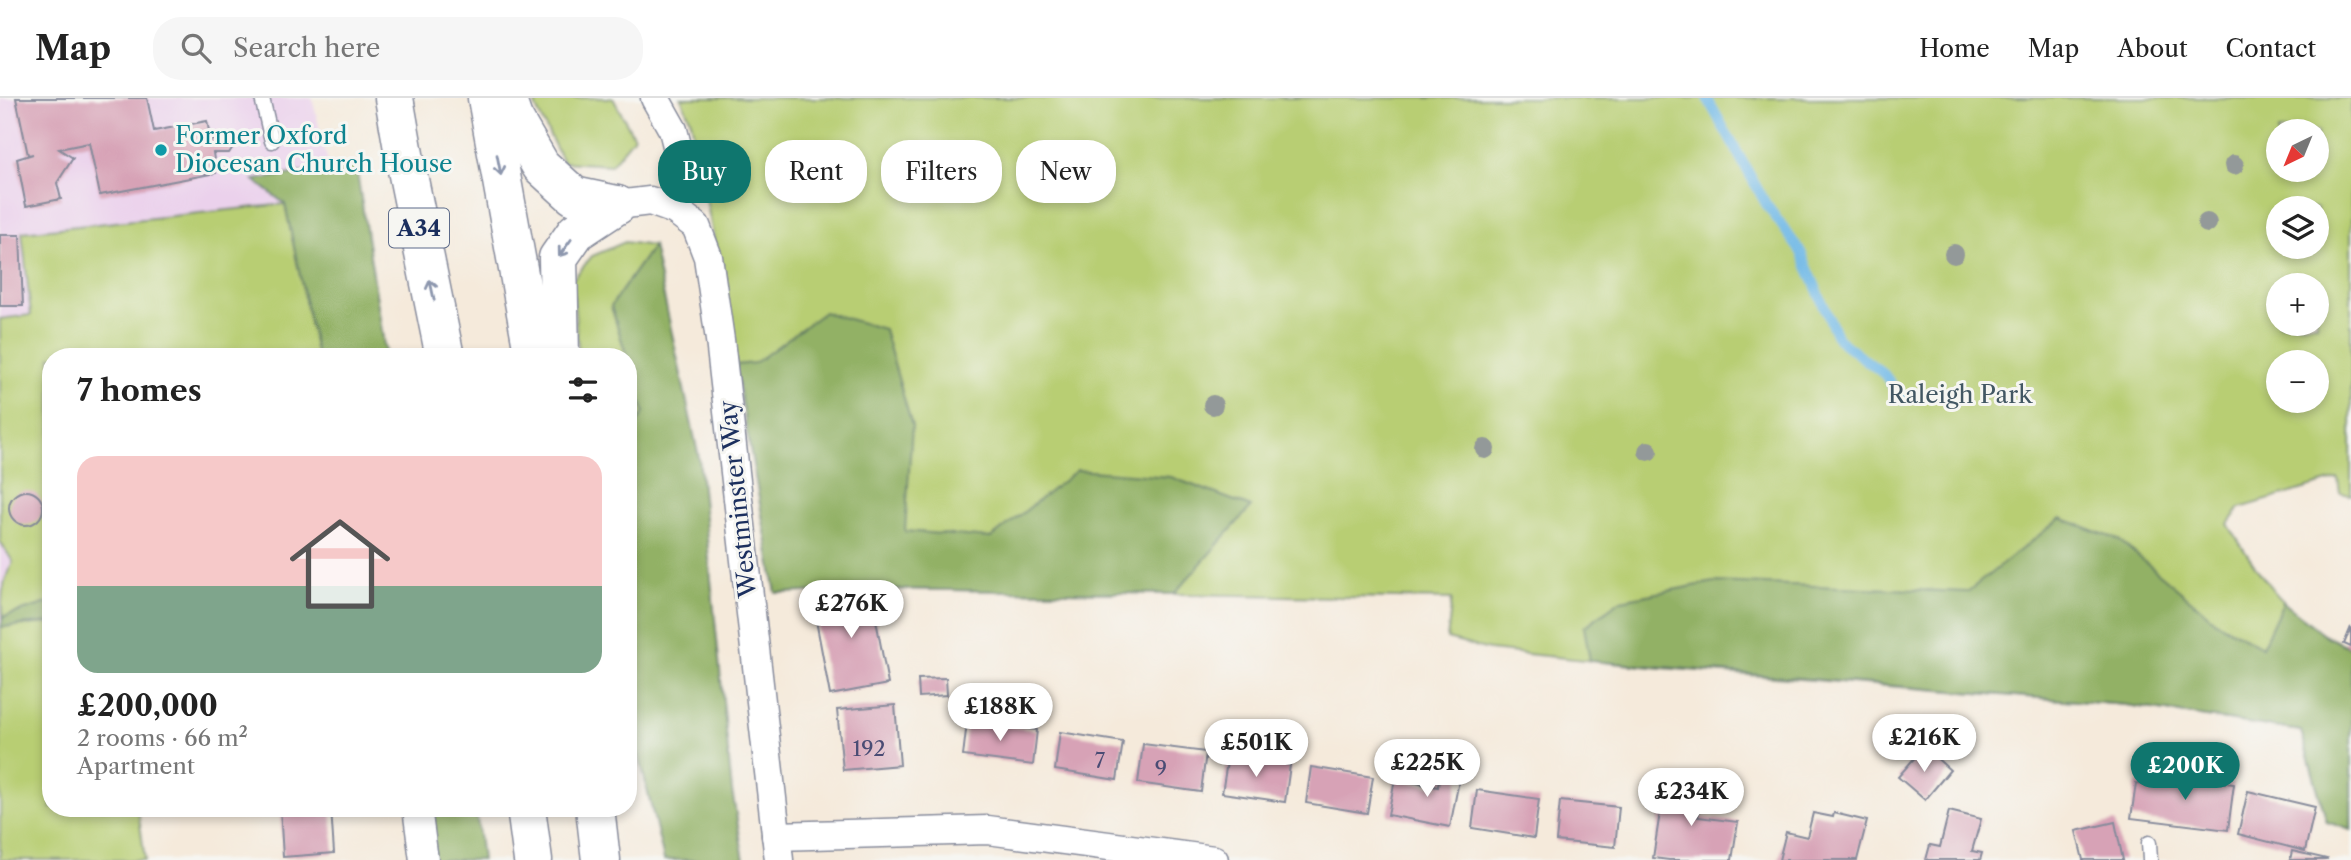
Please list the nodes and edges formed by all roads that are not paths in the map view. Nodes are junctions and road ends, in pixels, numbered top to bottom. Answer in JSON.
{"nodes":[{"id":1,"x":262,"y":98,"type":"edge"},
{"id":2,"x":382,"y":98,"type":"edge"},
{"id":3,"x":394,"y":98,"type":"edge"},
{"id":4,"x":487,"y":98,"type":"edge"},
{"id":5,"x":506,"y":98,"type":"edge"},
{"id":6,"x":655,"y":98,"type":"edge"},
{"id":7,"x":272,"y":141,"type":"dead end"},
{"id":8,"x":405,"y":160,"type":"junction"},
{"id":9,"x":617,"y":205,"type":"junction"},
{"id":10,"x":675,"y":210,"type":"junction"},
{"id":11,"x":443,"y":348,"type":"edge"},
{"id":12,"x":532,"y":348,"type":"edge"},
{"id":13,"x":561,"y":348,"type":"edge"},
{"id":14,"x":418,"y":817,"type":"edge"},
{"id":15,"x":527,"y":817,"type":"edge"},
{"id":16,"x":596,"y":817,"type":"edge"},
{"id":17,"x":2148,"y":843,"type":"dead end"},
{"id":18,"x":777,"y":848,"type":"edge"},
{"id":19,"x":424,"y":860,"type":"edge"},
{"id":20,"x":533,"y":860,"type":"edge"},
{"id":21,"x":601,"y":860,"type":"edge"},
{"id":22,"x":1214,"y":860,"type":"edge"},
{"id":23,"x":2150,"y":860,"type":"edge"}],
"edges":[{"from":1,"to":7,"type":"lane"},
{"from":2,"to":8,"type":"highway"},
{"from":3,"to":8,"type":"highway","number":"A34"},
{"from":4,"to":12,"type":"highway","one_way":true},
{"from":5,"to":9,"type":"highway"},
{"from":6,"to":10,"type":"street"},
{"from":11,"to":8,"type":"highway","number":"A34","one_way":true},
{"from":9,"to":10,"type":"street"},
{"from":9,"to":13,"type":"highway","one_way":true},
{"from":10,"to":18,"type":"street","name":"Westminster Way"},
{"from":14,"to":19,"type":"street"},
{"from":15,"to":20,"type":"highway"},
{"from":16,"to":21,"type":"highway"},
{"from":17,"to":23,"type":"lane"},
{"from":18,"to":22,"type":"street"}]}
